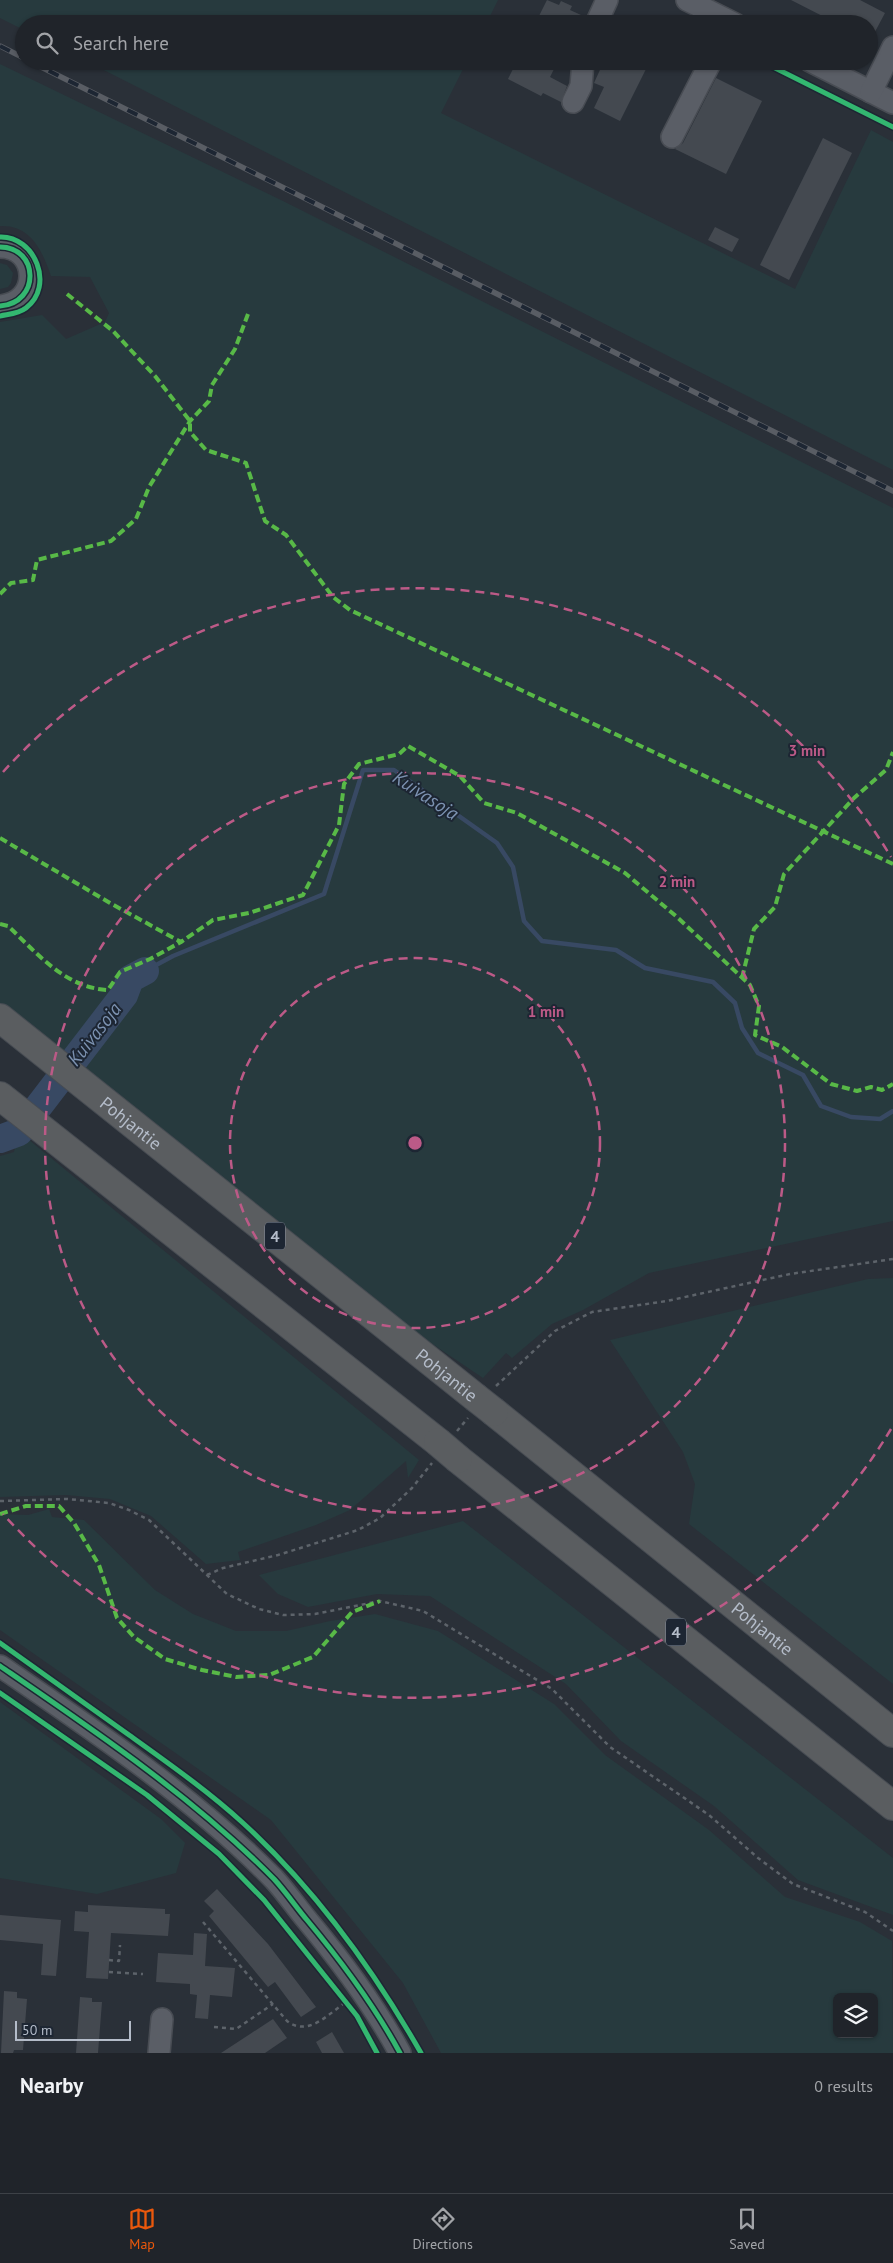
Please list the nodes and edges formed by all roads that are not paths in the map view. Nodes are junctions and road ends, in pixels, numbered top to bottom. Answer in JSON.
{"nodes":[{"id":1,"x":607,"y":0,"type":"edge"},
{"id":2,"x":687,"y":0,"type":"edge"},
{"id":3,"x":600,"y":15,"type":"edge"},
{"id":4,"x":716,"y":15,"type":"edge"},
{"id":5,"x":893,"y":47,"type":"edge"},
{"id":6,"x":583,"y":70,"type":"edge"},
{"id":7,"x":706,"y":70,"type":"edge"},
{"id":8,"x":828,"y":70,"type":"edge"},
{"id":9,"x":871,"y":92,"type":"junction"},
{"id":10,"x":573,"y":102,"type":"dead end"},
{"id":11,"x":893,"y":103,"type":"edge"},
{"id":12,"x":672,"y":137,"type":"dead end"},
{"id":13,"x":0,"y":247,"type":"edge"},
{"id":14,"x":0,"y":306,"type":"edge"},
{"id":15,"x":0,"y":1018,"type":"edge"},
{"id":16,"x":20,"y":1111,"type":"edge"},
{"id":17,"x":0,"y":1666,"type":"edge"},
{"id":18,"x":893,"y":1733,"type":"edge"},
{"id":19,"x":893,"y":1806,"type":"edge"},
{"id":20,"x":162,"y":2020,"type":"dead end"},
{"id":21,"x":159,"y":2053,"type":"edge"},
{"id":22,"x":400,"y":2053,"type":"edge"}],
"edges":[{"from":1,"to":3,"type":"street"},
{"from":2,"to":4,"type":"street"},
{"from":5,"to":9,"type":"street"},
{"from":6,"to":10,"type":"street"},
{"from":7,"to":12,"type":"street"},
{"from":8,"to":9,"type":"street"},
{"from":9,"to":11,"type":"street"},
{"from":13,"to":14,"type":"street"},
{"from":15,"to":18,"type":"highway","name":"Pohjantie","number":"4"},
{"from":16,"to":19,"type":"highway","number":"4"},
{"from":17,"to":22,"type":"street"},
{"from":20,"to":21,"type":"street"}]}
